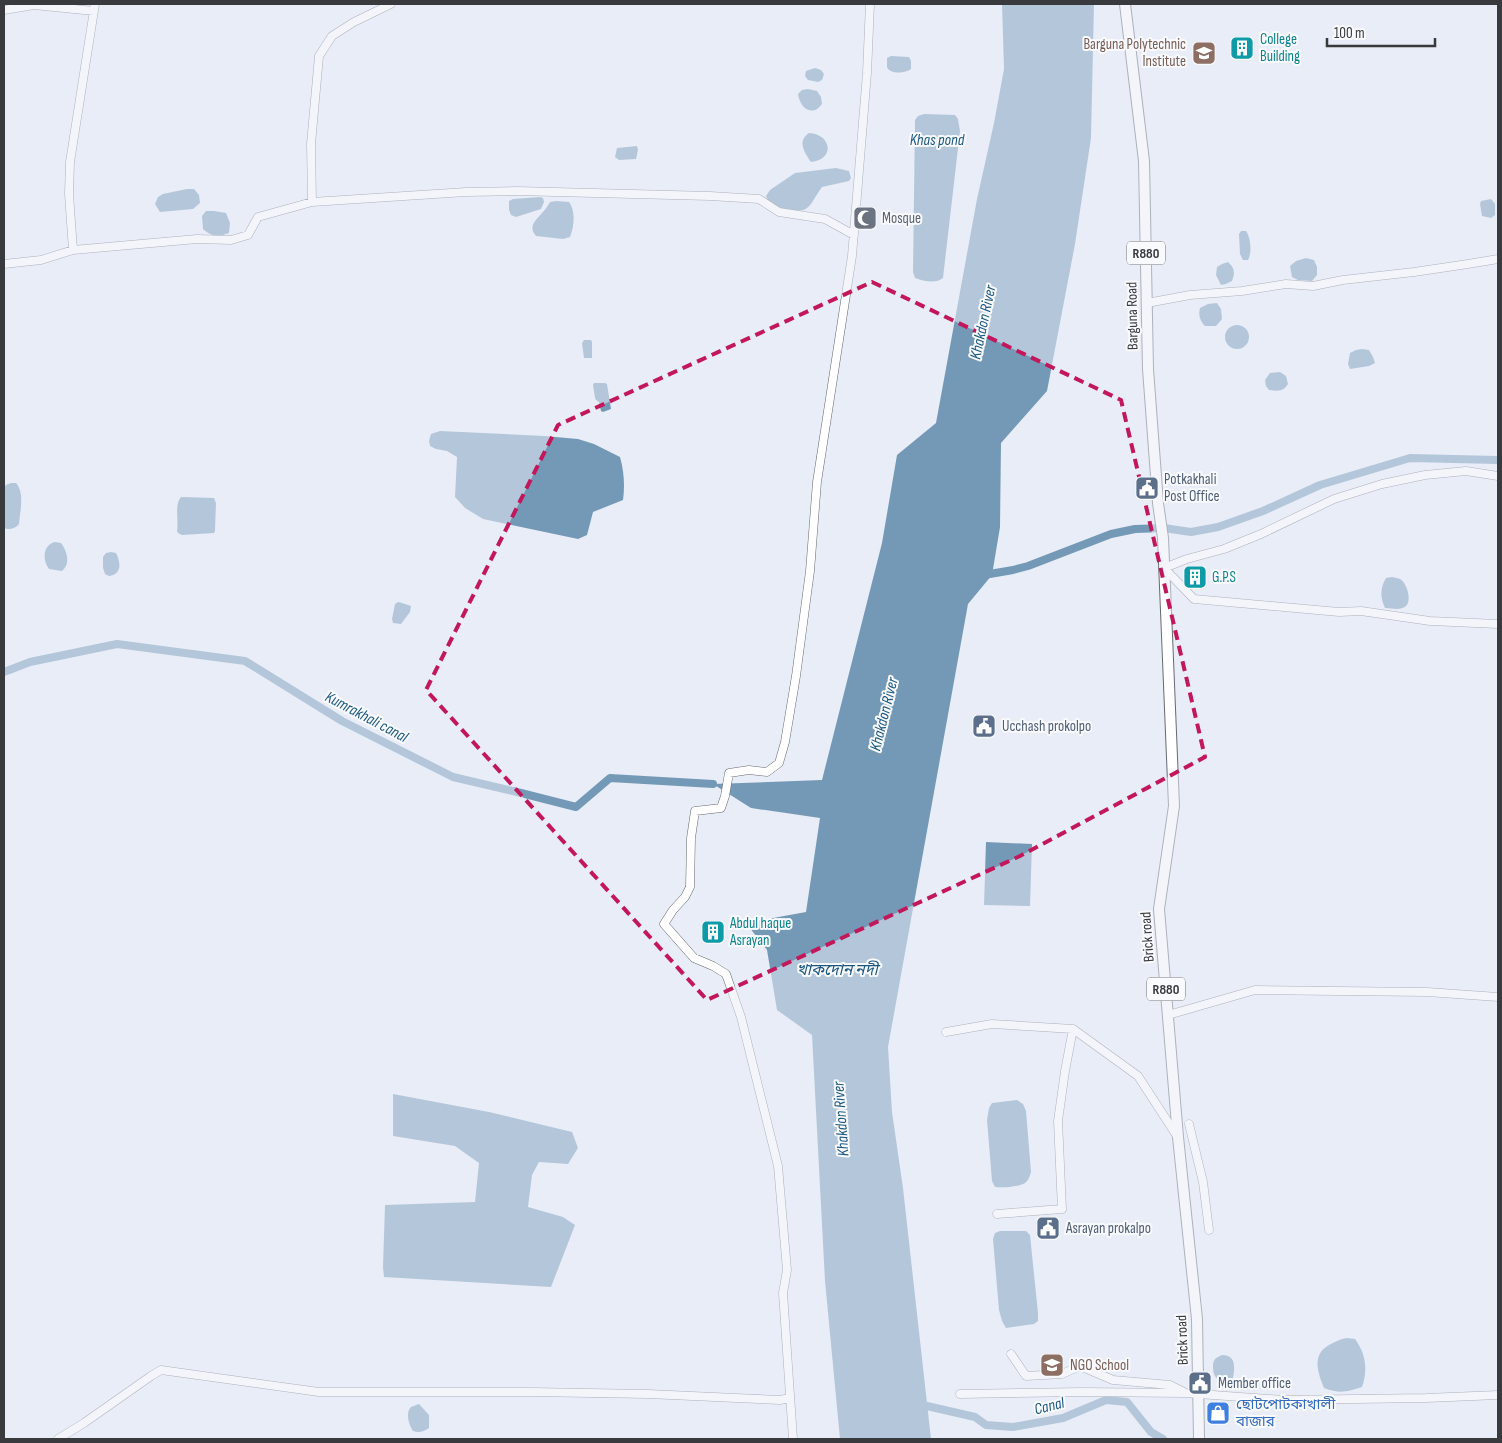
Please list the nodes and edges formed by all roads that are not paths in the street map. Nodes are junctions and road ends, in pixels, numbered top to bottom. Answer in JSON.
{"nodes":[{"id":1,"x":391,"y":4,"type":"edge"},
{"id":2,"x":870,"y":4,"type":"edge"},
{"id":3,"x":1125,"y":4,"type":"edge"},
{"id":4,"x":95,"y":7,"type":"edge"},
{"id":5,"x":4,"y":10,"type":"edge"},
{"id":6,"x":312,"y":202,"type":"junction"},
{"id":7,"x":854,"y":235,"type":"junction"},
{"id":8,"x":72,"y":250,"type":"junction"},
{"id":9,"x":1498,"y":258,"type":"edge"},
{"id":10,"x":4,"y":264,"type":"edge"},
{"id":11,"x":1147,"y":303,"type":"junction"},
{"id":12,"x":1498,"y":476,"type":"edge"},
{"id":13,"x":1163,"y":538,"type":"joint"},
{"id":14,"x":1164,"y":568,"type":"junction"},
{"id":15,"x":1498,"y":624,"type":"edge"},
{"id":16,"x":1498,"y":997,"type":"edge"},
{"id":17,"x":1168,"y":1014,"type":"junction"},
{"id":18,"x":1072,"y":1029,"type":"junction"},
{"id":19,"x":946,"y":1032,"type":"dead end"},
{"id":20,"x":1189,"y":1124,"type":"dead end"},
{"id":21,"x":1178,"y":1137,"type":"junction"},
{"id":22,"x":1195,"y":1147,"type":"junction"},
{"id":23,"x":1179,"y":1149,"type":"junction"},
{"id":24,"x":997,"y":1214,"type":"dead end"},
{"id":25,"x":1209,"y":1230,"type":"dead end"},
{"id":26,"x":1010,"y":1354,"type":"dead end"},
{"id":27,"x":1186,"y":1393,"type":"junction"},
{"id":28,"x":960,"y":1394,"type":"dead end"},
{"id":29,"x":1198,"y":1394,"type":"junction"},
{"id":30,"x":1498,"y":1396,"type":"edge"},
{"id":31,"x":790,"y":1398,"type":"junction"},
{"id":32,"x":58,"y":1439,"type":"edge"},
{"id":33,"x":793,"y":1439,"type":"edge"},
{"id":34,"x":1199,"y":1439,"type":"edge"}],
"edges":[{"from":1,"to":6,"type":"street"},
{"from":2,"to":7,"type":"street"},
{"from":3,"to":11,"type":"main road","name":"Barguna Road","number":"R880"},
{"from":4,"to":5,"type":"street"},
{"from":4,"to":8,"type":"street"},
{"from":6,"to":7,"type":"street"},
{"from":6,"to":8,"type":"street"},
{"from":7,"to":31,"type":"street"},
{"from":8,"to":10,"type":"street"},
{"from":9,"to":11,"type":"street"},
{"from":11,"to":13,"type":"main road","name":"Barguna Road","number":"R880"},
{"from":12,"to":14,"type":"street"},
{"from":13,"to":14,"type":"main road","name":"Brick road","number":"R880"},
{"from":14,"to":15,"type":"street"},
{"from":14,"to":17,"type":"main road","name":"Brick road","number":"R880"},
{"from":16,"to":17,"type":"street"},
{"from":17,"to":21,"type":"main road","name":"Brick road","number":"R880"},
{"from":18,"to":19,"type":"street"},
{"from":18,"to":21,"type":"street"},
{"from":18,"to":24,"type":"street"},
{"from":20,"to":22,"type":"street"},
{"from":21,"to":23,"type":"main road","name":"Brick road","number":"R880"},
{"from":22,"to":23,"type":"street"},
{"from":22,"to":25,"type":"street"},
{"from":23,"to":29,"type":"main road","name":"Brick road","number":"R880"},
{"from":26,"to":27,"type":"street"},
{"from":27,"to":28,"type":"street"},
{"from":27,"to":29,"type":"street"},
{"from":29,"to":30,"type":"street"},
{"from":29,"to":34,"type":"main road","name":"Brick road","number":"R880"},
{"from":31,"to":32,"type":"street"},
{"from":31,"to":33,"type":"street"}]}
